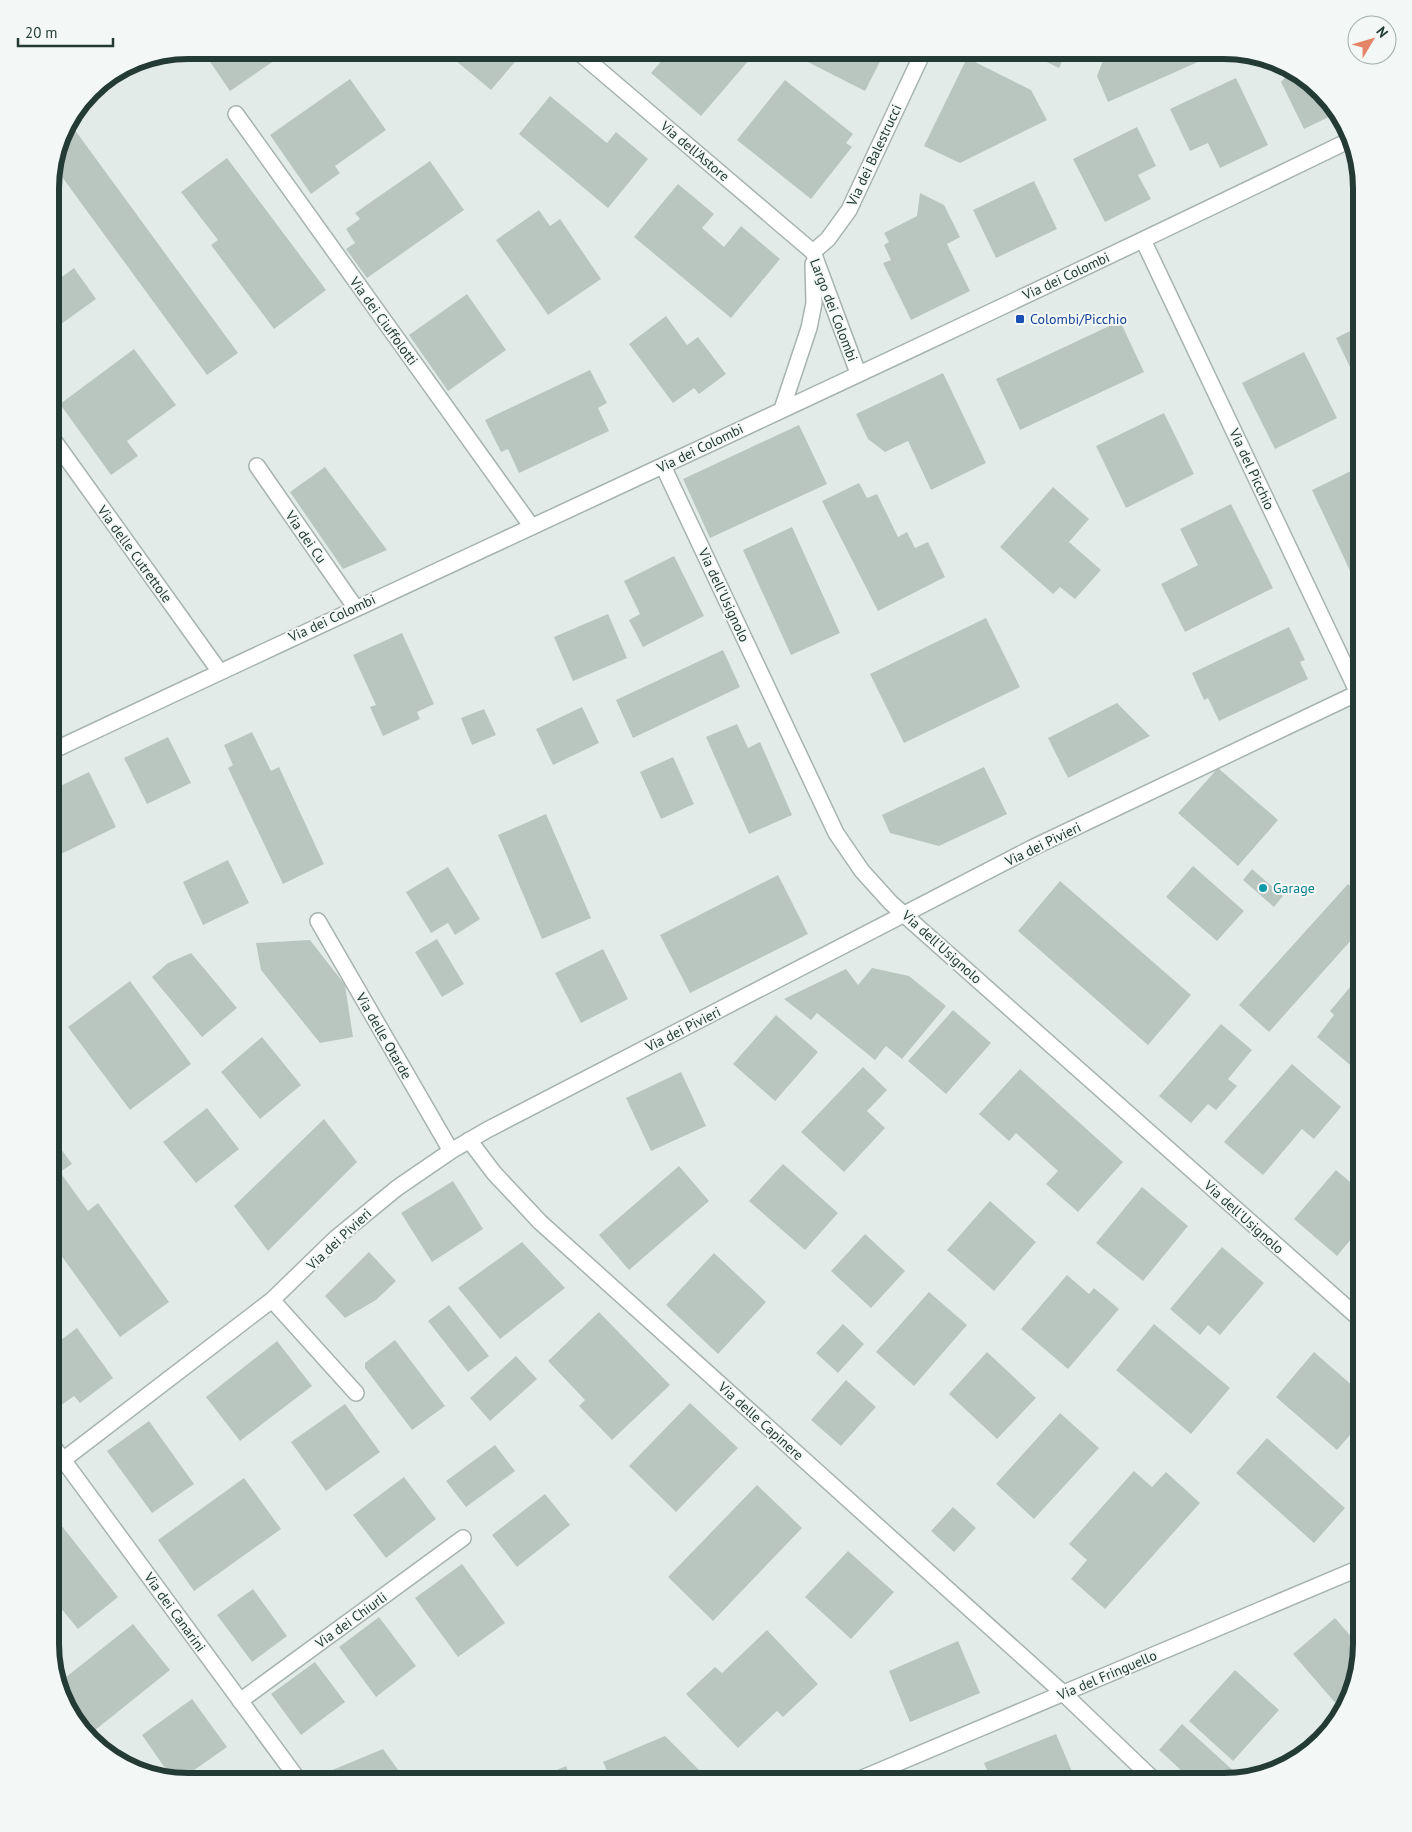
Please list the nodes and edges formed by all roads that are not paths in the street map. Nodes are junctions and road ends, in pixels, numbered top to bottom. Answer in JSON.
{"nodes":[{"id":1,"x":587,"y":59,"type":"edge"},
{"id":2,"x":920,"y":59,"type":"edge"},
{"id":3,"x":236,"y":114,"type":"dead end"},
{"id":4,"x":1344,"y":143,"type":"edge"},
{"id":5,"x":1143,"y":240,"type":"junction"},
{"id":6,"x":813,"y":252,"type":"junction"},
{"id":7,"x":858,"y":373,"type":"junction"},
{"id":8,"x":782,"y":409,"type":"junction"},
{"id":9,"x":59,"y":448,"type":"edge"},
{"id":10,"x":257,"y":466,"type":"dead end"},
{"id":11,"x":663,"y":466,"type":"junction"},
{"id":12,"x":532,"y":527,"type":"junction"},
{"id":13,"x":355,"y":607,"type":"junction"},
{"id":14,"x":220,"y":672,"type":"junction"},
{"id":15,"x":1353,"y":677,"type":"edge"},
{"id":16,"x":1353,"y":698,"type":"edge"},
{"id":17,"x":59,"y":748,"type":"edge"},
{"id":18,"x":904,"y":914,"type":"junction"},
{"id":19,"x":318,"y":921,"type":"dead end"},
{"id":20,"x":469,"y":1140,"type":"junction"},
{"id":21,"x":451,"y":1150,"type":"junction"},
{"id":22,"x":272,"y":1300,"type":"junction"},
{"id":23,"x":1353,"y":1314,"type":"edge"},
{"id":24,"x":356,"y":1393,"type":"dead end"},
{"id":25,"x":59,"y":1454,"type":"edge"},
{"id":26,"x":63,"y":1460,"type":"junction"},
{"id":27,"x":463,"y":1538,"type":"dead end"},
{"id":28,"x":1353,"y":1571,"type":"edge"},
{"id":29,"x":1063,"y":1694,"type":"junction"},
{"id":30,"x":240,"y":1701,"type":"junction"},
{"id":31,"x":293,"y":1773,"type":"edge"},
{"id":32,"x":874,"y":1773,"type":"edge"},
{"id":33,"x":1146,"y":1773,"type":"edge"}],
"edges":[{"from":1,"to":6,"type":"street","name":"Via dell'Astore"},
{"from":2,"to":6,"type":"street","name":"Via dei Balestrucci"},
{"from":3,"to":12,"type":"street","name":"Via dei Ciuffolotti"},
{"from":4,"to":5,"type":"street","name":"Via dei Colombi"},
{"from":5,"to":7,"type":"street","name":"Via dei Colombi"},
{"from":5,"to":15,"type":"street","name":"Via del Picchio"},
{"from":6,"to":7,"type":"street","name":"Largo dei Colombi"},
{"from":6,"to":8,"type":"street","name":"Largo dei Colombi"},
{"from":7,"to":8,"type":"street","name":"Via dei Colombi"},
{"from":8,"to":11,"type":"street","name":"Via dei Colombi"},
{"from":9,"to":14,"type":"street","name":"Via delle Cutrettole"},
{"from":10,"to":13,"type":"street","name":"Via dei Cu"},
{"from":11,"to":12,"type":"street","name":"Via dei Colombi"},
{"from":11,"to":18,"type":"street","name":"Via dell'Usignolo"},
{"from":12,"to":13,"type":"street","name":"Via dei Colombi"},
{"from":13,"to":14,"type":"street","name":"Via dei Colombi"},
{"from":14,"to":17,"type":"street","name":"Via dei Colombi"},
{"from":16,"to":18,"type":"street","name":"Via dei Pivieri"},
{"from":18,"to":20,"type":"street","name":"Via dei Pivieri"},
{"from":18,"to":23,"type":"street","name":"Via dell'Usignolo"},
{"from":19,"to":21,"type":"street","name":"Via delle Otarde"},
{"from":20,"to":21,"type":"street","name":"Via dei Pivieri"},
{"from":20,"to":29,"type":"street","name":"Via delle Capinere"},
{"from":21,"to":22,"type":"street","name":"Via dei Pivieri"},
{"from":22,"to":24,"type":"street"},
{"from":22,"to":26,"type":"street","name":"Via dei Pivieri"},
{"from":25,"to":26,"type":"street","name":"Via dei Canarini"},
{"from":26,"to":30,"type":"street","name":"Via dei Canarini"},
{"from":27,"to":30,"type":"street","name":"Via dei Chiurli"},
{"from":28,"to":29,"type":"street","name":"Via del Fringuello"},
{"from":29,"to":32,"type":"street","name":"Via del Fringuello"},
{"from":29,"to":33,"type":"street","name":"Via delle Capinere"},
{"from":30,"to":31,"type":"street","name":"Via dei Canarini"}]}
